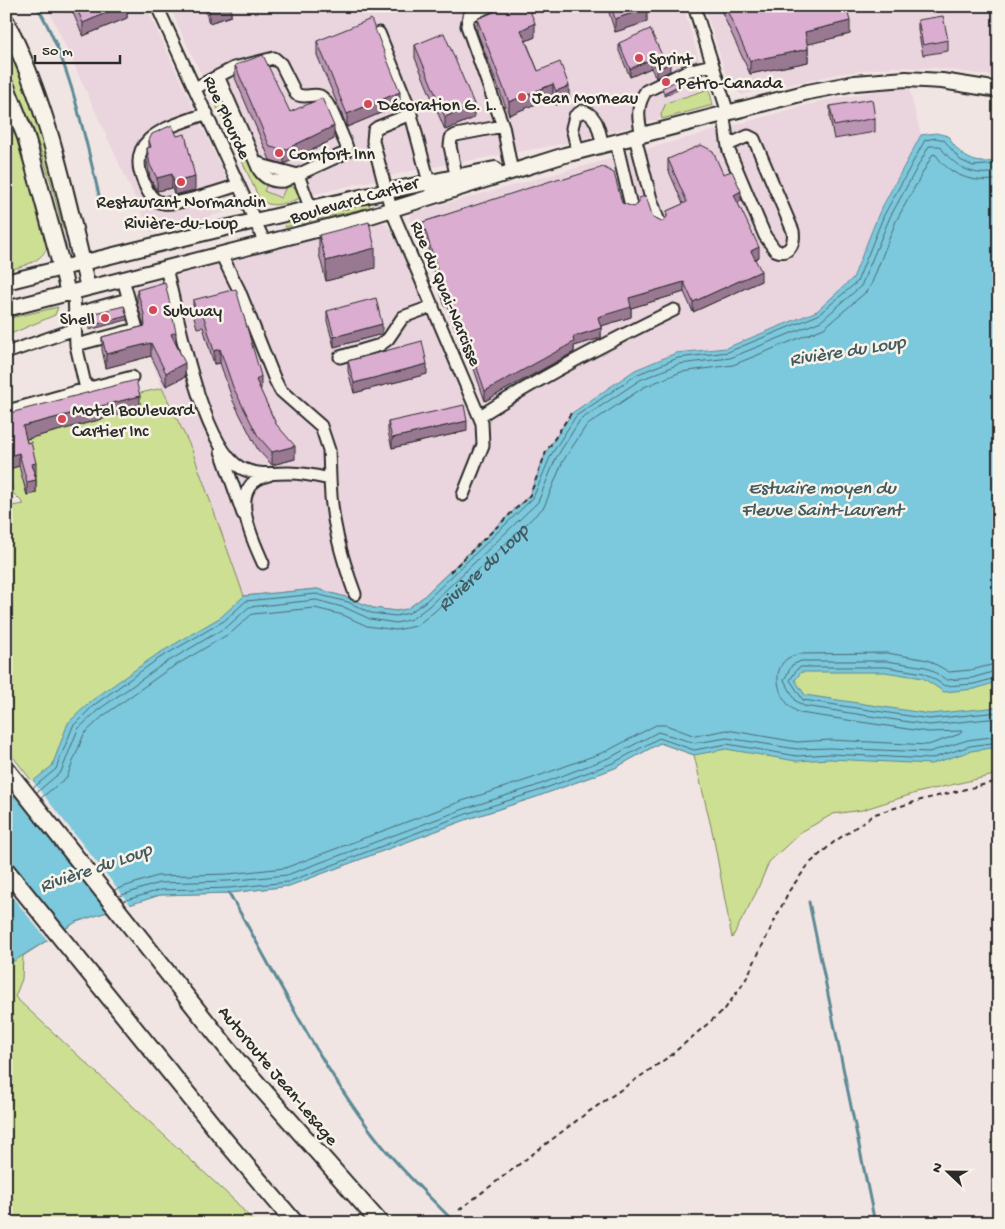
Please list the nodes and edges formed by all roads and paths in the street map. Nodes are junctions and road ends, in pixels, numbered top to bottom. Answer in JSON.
{"nodes":[{"id":1,"x":157,"y":6,"type":"edge"},
{"id":2,"x":488,"y":6,"type":"edge"},
{"id":3,"x":694,"y":6,"type":"edge"},
{"id":4,"x":6,"y":22,"type":"edge"},
{"id":5,"x":379,"y":33,"type":"edge"},
{"id":6,"x":712,"y":65,"type":"junction"},
{"id":7,"x":218,"y":76,"type":"junction"},
{"id":8,"x":6,"y":87,"type":"edge"},
{"id":9,"x":195,"y":88,"type":"junction"},
{"id":10,"x":999,"y":90,"type":"edge"},
{"id":11,"x":207,"y":113,"type":"junction"},
{"id":12,"x":726,"y":113,"type":"junction"},
{"id":13,"x":411,"y":114,"type":"junction"},
{"id":14,"x":503,"y":126,"type":"junction"},
{"id":15,"x":639,"y":136,"type":"junction"},
{"id":16,"x":609,"y":144,"type":"junction"},
{"id":17,"x":728,"y":145,"type":"junction"},
{"id":18,"x":571,"y":154,"type":"junction"},
{"id":19,"x":511,"y":169,"type":"junction"},
{"id":20,"x":298,"y":174,"type":"junction"},
{"id":21,"x":429,"y":182,"type":"junction"},
{"id":22,"x":458,"y":182,"type":"junction"},
{"id":23,"x":239,"y":185,"type":"junction"},
{"id":24,"x":387,"y":190,"type":"junction"},
{"id":25,"x":433,"y":196,"type":"junction"},
{"id":26,"x":310,"y":207,"type":"junction"},
{"id":27,"x":391,"y":209,"type":"junction"},
{"id":28,"x":632,"y":210,"type":"edge"},
{"id":29,"x":255,"y":219,"type":"junction"},
{"id":30,"x":660,"y":224,"type":"edge"},
{"id":31,"x":264,"y":243,"type":"junction"},
{"id":32,"x":221,"y":254,"type":"junction"},
{"id":33,"x":82,"y":263,"type":"junction"},
{"id":34,"x":62,"y":268,"type":"junction"},
{"id":35,"x":166,"y":268,"type":"junction"},
{"id":36,"x":124,"y":279,"type":"junction"},
{"id":37,"x":6,"y":282,"type":"edge"},
{"id":38,"x":76,"y":291,"type":"junction"},
{"id":39,"x":128,"y":299,"type":"junction"},
{"id":40,"x":433,"y":306,"type":"junction"},
{"id":41,"x":6,"y":309,"type":"edge"},
{"id":42,"x":674,"y":310,"type":"dead end"},
{"id":43,"x":74,"y":314,"type":"junction"},
{"id":44,"x":75,"y":329,"type":"junction"},
{"id":45,"x":76,"y":345,"type":"junction"},
{"id":46,"x":6,"y":353,"type":"edge"},
{"id":47,"x":340,"y":357,"type":"dead end"},
{"id":48,"x":132,"y":377,"type":"dead end"},
{"id":49,"x":86,"y":389,"type":"junction"},
{"id":50,"x":6,"y":408,"type":"edge"},
{"id":51,"x":479,"y":413,"type":"junction"},
{"id":52,"x":572,"y":413,"type":"dead end"},
{"id":53,"x":217,"y":440,"type":"junction"},
{"id":54,"x":270,"y":475,"type":"junction"},
{"id":55,"x":330,"y":479,"type":"junction"},
{"id":56,"x":463,"y":496,"type":"dead end"},
{"id":57,"x":244,"y":518,"type":"junction"},
{"id":58,"x":263,"y":563,"type":"dead end"},
{"id":59,"x":450,"y":572,"type":"dead end"},
{"id":60,"x":355,"y":594,"type":"dead end"},
{"id":61,"x":6,"y":768,"type":"edge"},
{"id":62,"x":999,"y":781,"type":"edge"},
{"id":63,"x":6,"y":870,"type":"edge"},
{"id":64,"x":459,"y":1210,"type":"dead end"},
{"id":65,"x":296,"y":1223,"type":"edge"},
{"id":66,"x":380,"y":1223,"type":"edge"}],
"edges":[{"from":1,"to":9,"type":"street","name":"Rue Plourde"},
{"from":2,"to":14,"type":"street"},
{"from":3,"to":6,"type":"street"},
{"from":4,"to":33,"type":"highway"},
{"from":5,"to":13,"type":"street"},
{"from":6,"to":12,"type":"street"},
{"from":6,"to":15,"type":"street"},
{"from":7,"to":9,"type":"street"},
{"from":7,"to":20,"type":"street"},
{"from":7,"to":20,"type":"street"},
{"from":8,"to":34,"type":"highway"},
{"from":9,"to":11,"type":"street","name":"Rue Plourde"},
{"from":10,"to":12,"type":"main road","name":"Boulevard Cartier"},
{"from":11,"to":23,"type":"street","name":"Rue Plourde"},
{"from":11,"to":23,"type":"street"},
{"from":12,"to":15,"type":"main road","name":"Boulevard Cartier"},
{"from":12,"to":17,"type":"street"},
{"from":13,"to":21,"type":"street"},
{"from":13,"to":24,"type":"street","name":"Rue du Quai-Narcisse"},
{"from":14,"to":19,"type":"street"},
{"from":14,"to":22,"type":"street"},
{"from":15,"to":16,"type":"main road","name":"Boulevard Cartier"},
{"from":15,"to":30,"type":"street"},
{"from":16,"to":18,"type":"main road","name":"Boulevard Cartier"},
{"from":16,"to":18,"type":"street"},
{"from":16,"to":28,"type":"street"},
{"from":17,"to":17,"type":"street"},
{"from":18,"to":19,"type":"main road","name":"Boulevard Cartier"},
{"from":19,"to":22,"type":"main road","name":"Boulevard Cartier"},
{"from":20,"to":26,"type":"street"},
{"from":21,"to":22,"type":"main road","name":"Boulevard Cartier"},
{"from":21,"to":24,"type":"main road","name":"Boulevard Cartier"},
{"from":21,"to":25,"type":"street"},
{"from":22,"to":25,"type":"main road","name":"Boulevard Cartier"},
{"from":23,"to":29,"type":"street","name":"Rue Plourde"},
{"from":24,"to":26,"type":"main road","name":"Boulevard Cartier"},
{"from":24,"to":27,"type":"street","name":"Rue du Quai-Narcisse"},
{"from":25,"to":27,"type":"main road","name":"Boulevard Cartier"},
{"from":26,"to":29,"type":"main road","name":"Boulevard Cartier"},
{"from":27,"to":31,"type":"main road","name":"Boulevard Cartier"},
{"from":27,"to":40,"type":"street","name":"Rue du Quai-Narcisse"},
{"from":29,"to":31,"type":"street","name":"Rue Plourde"},
{"from":29,"to":33,"type":"main road","name":"Boulevard Cartier"},
{"from":31,"to":32,"type":"main road","name":"Boulevard Cartier"},
{"from":32,"to":35,"type":"main road","name":"Boulevard Cartier"},
{"from":32,"to":55,"type":"street"},
{"from":33,"to":34,"type":"main road","name":"Boulevard Cartier"},
{"from":33,"to":38,"type":"main road"},
{"from":34,"to":37,"type":"main road","name":"Boulevard Cartier"},
{"from":34,"to":38,"type":"main road"},
{"from":35,"to":36,"type":"main road","name":"Boulevard Cartier"},
{"from":35,"to":53,"type":"street"},
{"from":36,"to":38,"type":"main road","name":"Boulevard Cartier"},
{"from":36,"to":39,"type":"street"},
{"from":38,"to":41,"type":"main road","name":"Boulevard Cartier"},
{"from":38,"to":43,"type":"street"},
{"from":39,"to":43,"type":"street"},
{"from":39,"to":45,"type":"street"},
{"from":40,"to":47,"type":"street"},
{"from":40,"to":51,"type":"street","name":"Rue du Quai-Narcisse"},
{"from":42,"to":51,"type":"street"},
{"from":43,"to":44,"type":"street"},
{"from":44,"to":45,"type":"street"},
{"from":44,"to":46,"type":"street"},
{"from":45,"to":49,"type":"street"},
{"from":48,"to":49,"type":"street"},
{"from":49,"to":50,"type":"street"},
{"from":51,"to":56,"type":"street","name":"Rue du Quai-Narcisse"},
{"from":52,"to":59,"type":"path"},
{"from":53,"to":54,"type":"street"},
{"from":53,"to":57,"type":"street"},
{"from":54,"to":55,"type":"street"},
{"from":54,"to":57,"type":"street"},
{"from":55,"to":60,"type":"street"},
{"from":57,"to":58,"type":"street"},
{"from":61,"to":66,"type":"highway","name":"Autoroute Jean-Lesage"},
{"from":62,"to":64,"type":"path"},
{"from":63,"to":65,"type":"highway"}]}
